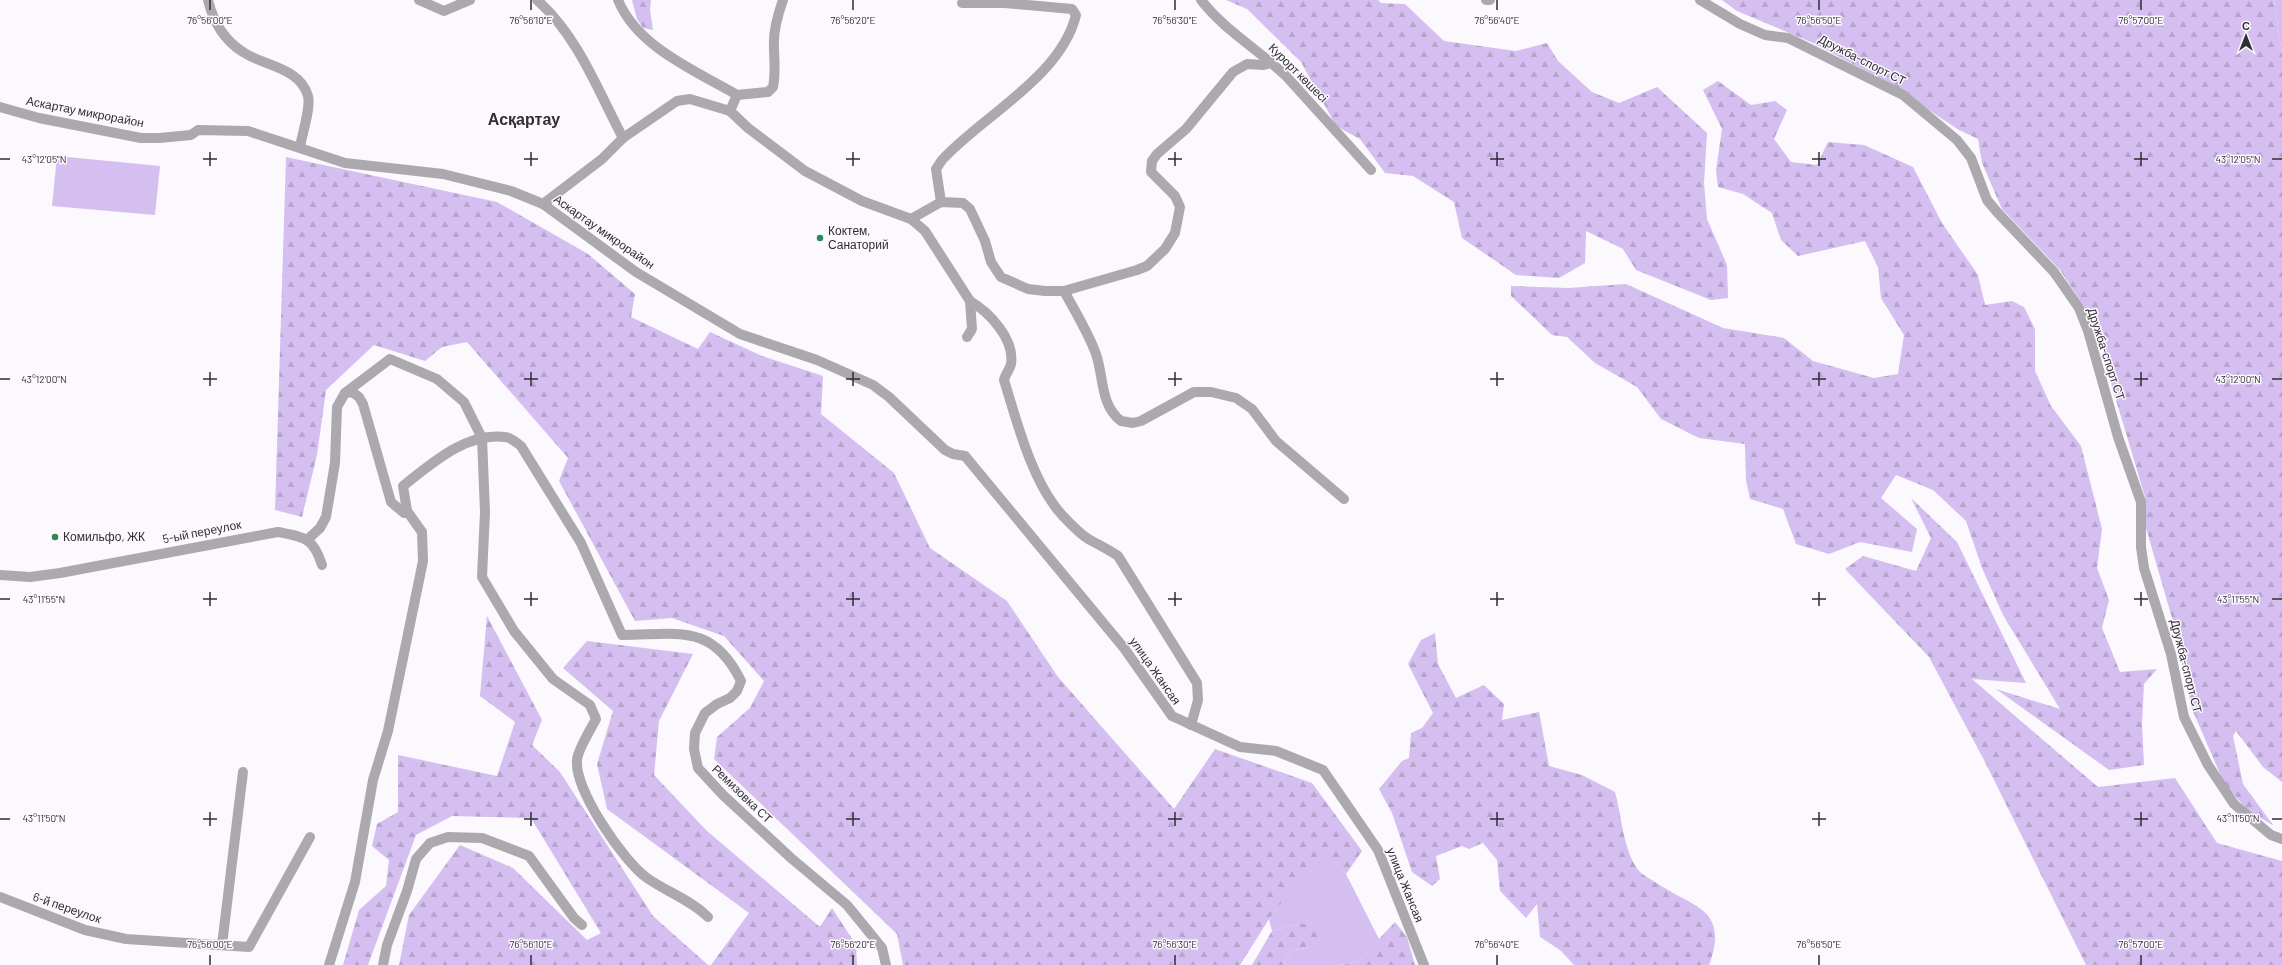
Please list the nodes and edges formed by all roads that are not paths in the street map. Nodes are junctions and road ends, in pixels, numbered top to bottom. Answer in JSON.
{"nodes":[{"id":1,"x":208,"y":0,"type":"edge"},
{"id":2,"x":419,"y":0,"type":"edge"},
{"id":3,"x":470,"y":0,"type":"edge"},
{"id":4,"x":537,"y":0,"type":"edge"},
{"id":5,"x":618,"y":0,"type":"edge"},
{"id":6,"x":783,"y":0,"type":"edge"},
{"id":7,"x":1201,"y":0,"type":"edge"},
{"id":8,"x":1486,"y":0,"type":"edge"},
{"id":9,"x":1490,"y":0,"type":"edge"},
{"id":10,"x":1700,"y":0,"type":"edge"},
{"id":11,"x":962,"y":3,"type":"dead end"},
{"id":12,"x":1272,"y":63,"type":"junction"},
{"id":13,"x":737,"y":95,"type":"junction"},
{"id":14,"x":0,"y":107,"type":"edge"},
{"id":15,"x":730,"y":111,"type":"junction"},
{"id":16,"x":623,"y":138,"type":"junction"},
{"id":17,"x":300,"y":147,"type":"junction"},
{"id":18,"x":1371,"y":170,"type":"dead end"},
{"id":19,"x":941,"y":202,"type":"junction"},
{"id":20,"x":542,"y":204,"type":"junction"},
{"id":21,"x":911,"y":219,"type":"junction"},
{"id":22,"x":1064,"y":290,"type":"junction"},
{"id":23,"x":970,"y":301,"type":"junction"},
{"id":24,"x":967,"y":337,"type":"dead end"},
{"id":25,"x":345,"y":393,"type":"junction"},
{"id":26,"x":482,"y":438,"type":"junction"},
{"id":27,"x":965,"y":457,"type":"joint"},
{"id":28,"x":1344,"y":499,"type":"dead end"},
{"id":29,"x":407,"y":511,"type":"junction"},
{"id":30,"x":307,"y":540,"type":"junction"},
{"id":31,"x":322,"y":565,"type":"dead end"},
{"id":32,"x":0,"y":575,"type":"edge"},
{"id":33,"x":1191,"y":725,"type":"junction"},
{"id":34,"x":243,"y":772,"type":"dead end"},
{"id":35,"x":310,"y":837,"type":"dead end"},
{"id":36,"x":2282,"y":839,"type":"edge"},
{"id":37,"x":0,"y":897,"type":"edge"},
{"id":38,"x":708,"y":917,"type":"dead end"},
{"id":39,"x":582,"y":925,"type":"dead end"},
{"id":40,"x":222,"y":945,"type":"junction"},
{"id":41,"x":329,"y":965,"type":"edge"},
{"id":42,"x":383,"y":965,"type":"edge"},
{"id":43,"x":886,"y":965,"type":"edge"},
{"id":44,"x":1424,"y":965,"type":"edge"}],
"edges":[{"from":1,"to":17,"type":"street"},
{"from":2,"to":3,"type":"street"},
{"from":4,"to":16,"type":"street"},
{"from":5,"to":13,"type":"street"},
{"from":6,"to":13,"type":"street"},
{"from":7,"to":12,"type":"street","name":"Курорт көшесі"},
{"from":8,"to":9,"type":"street"},
{"from":10,"to":36,"type":"street","name":"Дружба-спорт СТ"},
{"from":11,"to":19,"type":"street"},
{"from":12,"to":18,"type":"street","name":"Курорт көшесі"},
{"from":12,"to":22,"type":"street"},
{"from":13,"to":15,"type":"street"},
{"from":14,"to":17,"type":"street","name":"Аскартау микрорайон"},
{"from":15,"to":16,"type":"street"},
{"from":15,"to":21,"type":"street"},
{"from":16,"to":20,"type":"street"},
{"from":17,"to":20,"type":"street","name":"Аскартау микрорайон"},
{"from":19,"to":21,"type":"street"},
{"from":19,"to":22,"type":"street"},
{"from":20,"to":27,"type":"street","name":"Аскартау микрорайон"},
{"from":21,"to":23,"type":"street"},
{"from":22,"to":28,"type":"street"},
{"from":23,"to":24,"type":"street"},
{"from":23,"to":33,"type":"street"},
{"from":25,"to":26,"type":"street"},
{"from":25,"to":29,"type":"street"},
{"from":25,"to":30,"type":"street"},
{"from":26,"to":29,"type":"street"},
{"from":26,"to":38,"type":"street"},
{"from":26,"to":43,"type":"street","name":"Ремизовка СТ"},
{"from":27,"to":33,"type":"street","name":"улица Жансая"},
{"from":29,"to":41,"type":"street"},
{"from":30,"to":31,"type":"street"},
{"from":30,"to":32,"type":"street","name":"5-ый переулок"},
{"from":33,"to":44,"type":"street","name":"улица Жансая"},
{"from":34,"to":40,"type":"street"},
{"from":35,"to":40,"type":"street","name":"6-й переулок"},
{"from":37,"to":40,"type":"street","name":"6-й переулок"},
{"from":39,"to":42,"type":"street"}]}
